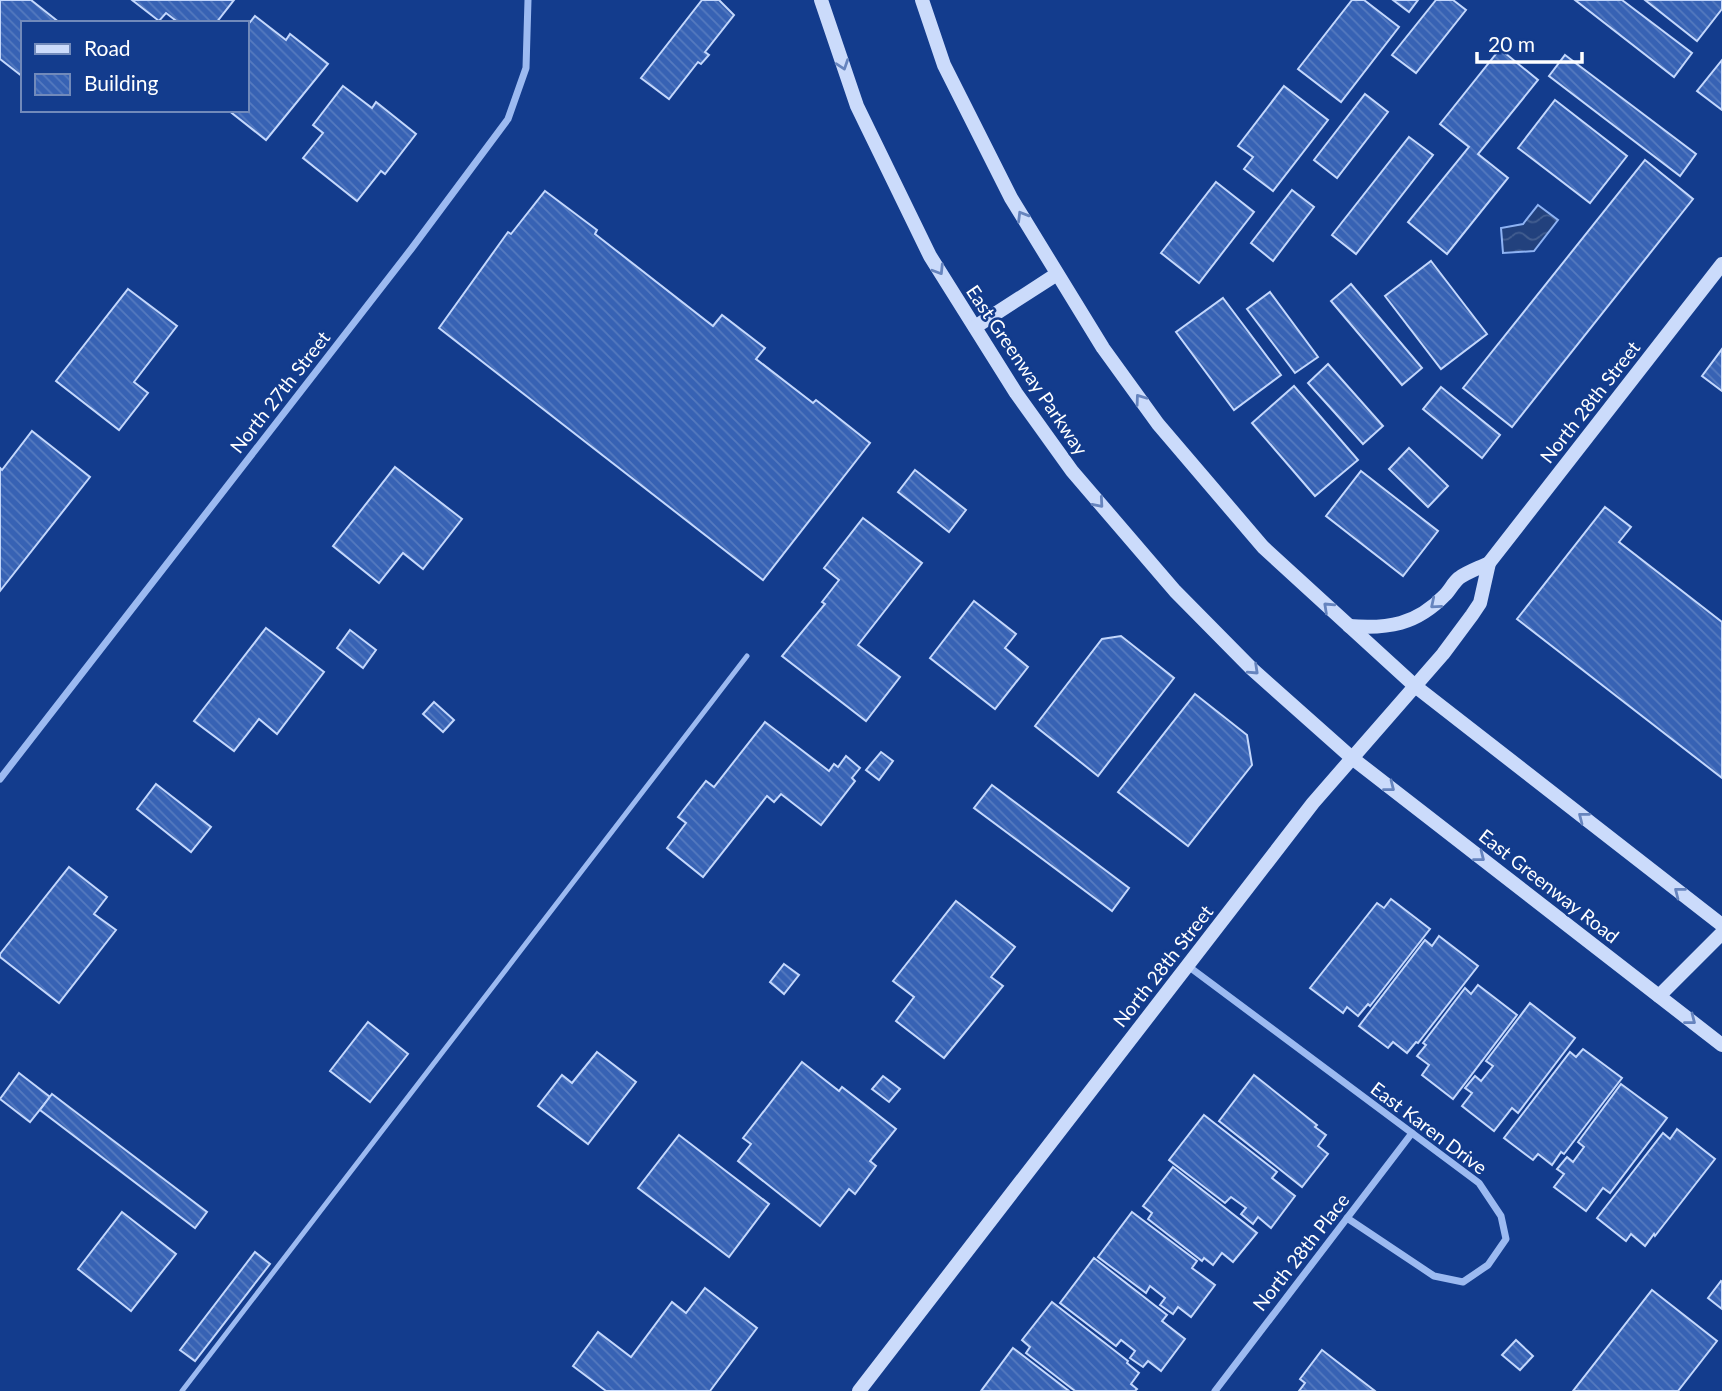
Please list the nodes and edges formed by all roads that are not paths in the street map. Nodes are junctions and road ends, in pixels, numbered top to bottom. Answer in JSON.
{"nodes":[{"id":1,"x":528,"y":0,"type":"edge"},
{"id":2,"x":821,"y":0,"type":"edge"},
{"id":3,"x":922,"y":0,"type":"edge"},
{"id":4,"x":1722,"y":264,"type":"edge"},
{"id":5,"x":1058,"y":274,"type":"junction"},
{"id":6,"x":975,"y":327,"type":"junction"},
{"id":7,"x":1489,"y":563,"type":"junction"},
{"id":8,"x":1349,"y":626,"type":"junction"},
{"id":9,"x":747,"y":656,"type":"dead end"},
{"id":10,"x":1415,"y":686,"type":"junction"},
{"id":11,"x":1352,"y":758,"type":"junction"},
{"id":12,"x":0,"y":779,"type":"edge"},
{"id":13,"x":1722,"y":925,"type":"edge"},
{"id":14,"x":1722,"y":933,"type":"edge"},
{"id":15,"x":1188,"y":966,"type":"junction"},
{"id":16,"x":1659,"y":996,"type":"junction"},
{"id":17,"x":1722,"y":1045,"type":"edge"},
{"id":18,"x":1412,"y":1133,"type":"junction"},
{"id":19,"x":1347,"y":1218,"type":"junction"},
{"id":20,"x":182,"y":1391,"type":"edge"},
{"id":21,"x":859,"y":1391,"type":"edge"},
{"id":22,"x":1215,"y":1391,"type":"edge"}],
"edges":[{"from":1,"to":12,"type":"street","name":"North 27th Street"},
{"from":2,"to":6,"type":"main road","name":"East Greenway Parkway","one_way":true},
{"from":5,"to":3,"type":"main road","one_way":true},
{"from":4,"to":7,"type":"main road","name":"North 28th Street"},
{"from":5,"to":6,"type":"main road"},
{"from":8,"to":5,"type":"main road","one_way":true},
{"from":6,"to":11,"type":"main road","name":"East Greenway Parkway","one_way":true},
{"from":7,"to":8,"type":"main road","name":"North 28th Street","one_way":true},
{"from":7,"to":10,"type":"main road","name":"North 28th Street"},
{"from":8,"to":10,"type":"main road"},
{"from":9,"to":20,"type":"lane"},
{"from":10,"to":11,"type":"main road","name":"North 28th Street"},
{"from":13,"to":10,"type":"main road","one_way":true},
{"from":11,"to":15,"type":"main road","name":"North 28th Street"},
{"from":11,"to":16,"type":"main road","name":"East Greenway Road","one_way":true},
{"from":14,"to":16,"type":"main road"},
{"from":15,"to":18,"type":"street","name":"East Karen Drive"},
{"from":15,"to":21,"type":"main road","name":"North 28th Street"},
{"from":16,"to":17,"type":"main road","name":"East Greenway Road","one_way":true},
{"from":18,"to":19,"type":"street","name":"North 28th Place"},
{"from":18,"to":19,"type":"street","name":"East Karen Drive"},
{"from":19,"to":22,"type":"street","name":"North 28th Place"}]}
